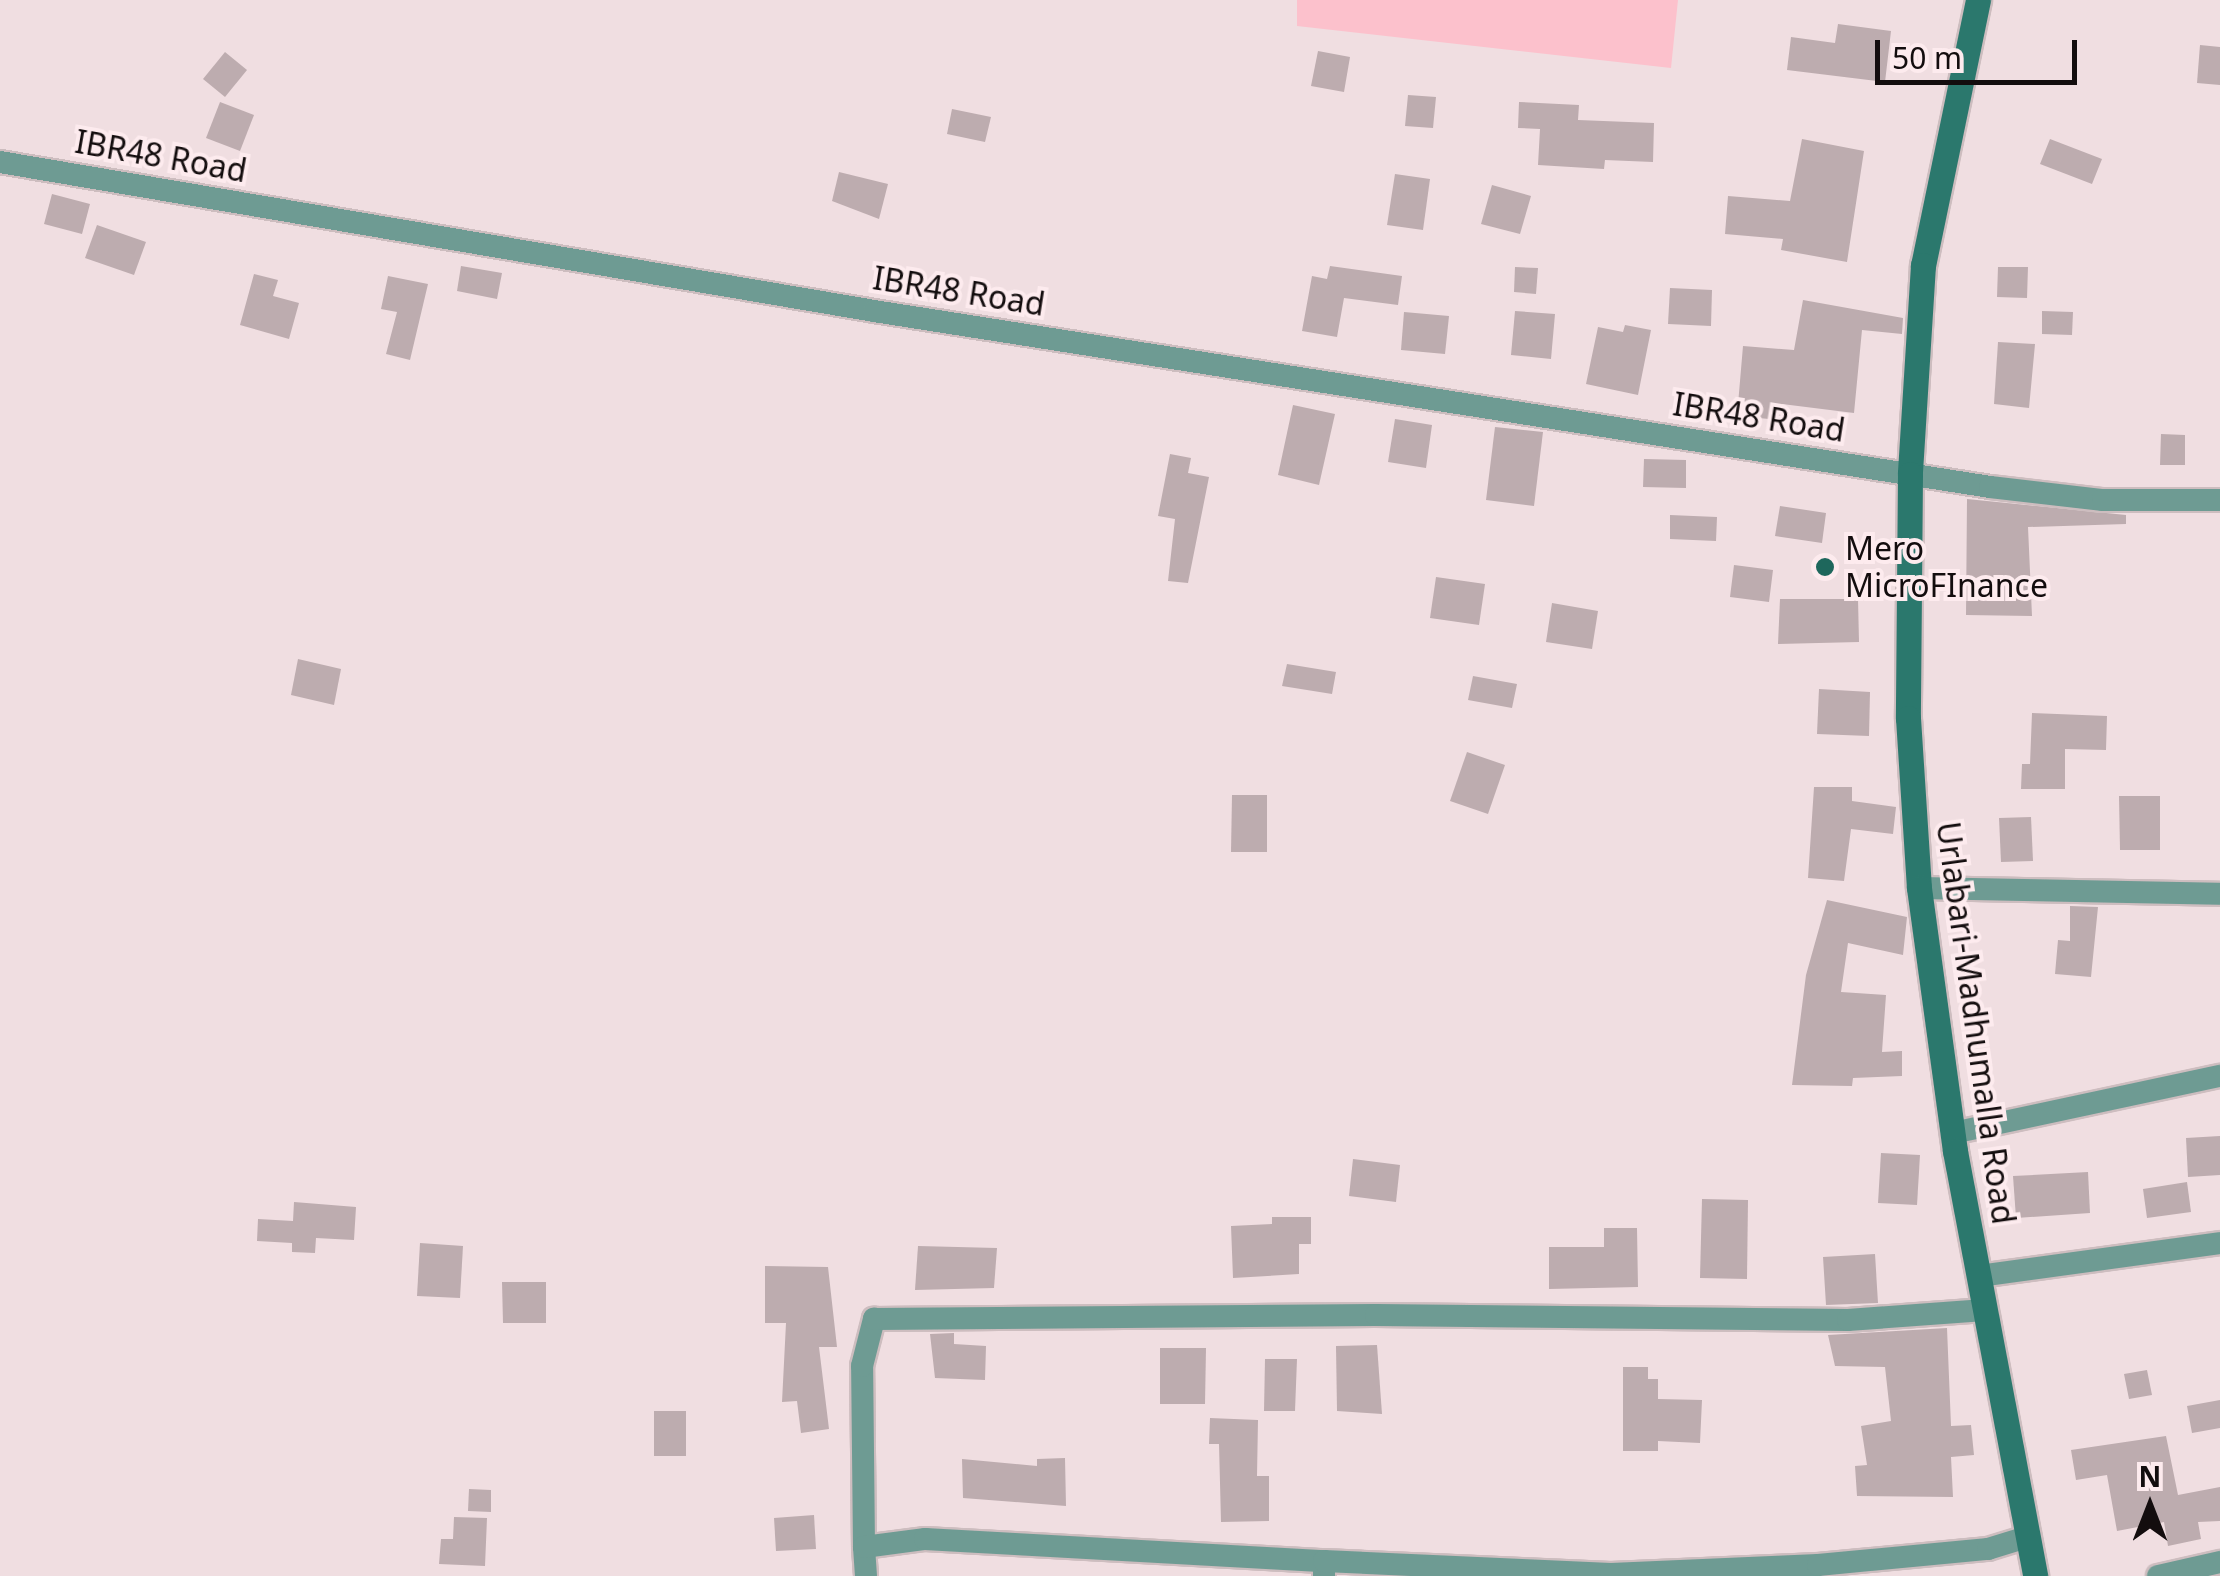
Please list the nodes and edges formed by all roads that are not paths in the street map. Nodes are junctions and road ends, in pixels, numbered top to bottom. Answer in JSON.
{"nodes":[{"id":1,"x":1978,"y":0,"type":"edge"},
{"id":2,"x":0,"y":162,"type":"edge"},
{"id":3,"x":1910,"y":474,"type":"junction"},
{"id":4,"x":2220,"y":500,"type":"edge"},
{"id":5,"x":1918,"y":888,"type":"junction"},
{"id":6,"x":2220,"y":894,"type":"edge"},
{"id":7,"x":2220,"y":1076,"type":"edge"},
{"id":8,"x":1953,"y":1133,"type":"junction"},
{"id":9,"x":2220,"y":1243,"type":"edge"},
{"id":10,"x":1979,"y":1276,"type":"junction"},
{"id":11,"x":1985,"y":1310,"type":"junction"},
{"id":12,"x":2025,"y":1538,"type":"junction"},
{"id":13,"x":864,"y":1548,"type":"junction"},
{"id":14,"x":2220,"y":1562,"type":"edge"},
{"id":15,"x":1324,"y":1568,"type":"edge"},
{"id":16,"x":866,"y":1576,"type":"edge"},
{"id":17,"x":2035,"y":1576,"type":"edge"},
{"id":18,"x":2158,"y":1576,"type":"edge"}],
"edges":[{"from":1,"to":3,"type":"main road","name":"Urlabari-Madhumalla Road"},
{"from":2,"to":3,"type":"street","name":"IBR48 Road"},
{"from":3,"to":4,"type":"street","name":"IBR48 Road"},
{"from":3,"to":5,"type":"main road","name":"Urlabari-Madhumalla Road"},
{"from":5,"to":6,"type":"street"},
{"from":5,"to":8,"type":"main road","name":"Urlabari-Madhumalla Road"},
{"from":7,"to":8,"type":"street"},
{"from":8,"to":10,"type":"main road","name":"Urlabari-Madhumalla Road"},
{"from":9,"to":10,"type":"street"},
{"from":10,"to":11,"type":"main road","name":"Urlabari-Madhumalla Road"},
{"from":11,"to":12,"type":"main road","name":"Urlabari-Madhumalla Road"},
{"from":11,"to":13,"type":"street"},
{"from":12,"to":15,"type":"street"},
{"from":12,"to":17,"type":"main road","name":"Urlabari-Madhumalla Road"},
{"from":13,"to":15,"type":"street"},
{"from":13,"to":16,"type":"street"},
{"from":14,"to":18,"type":"street"}]}
